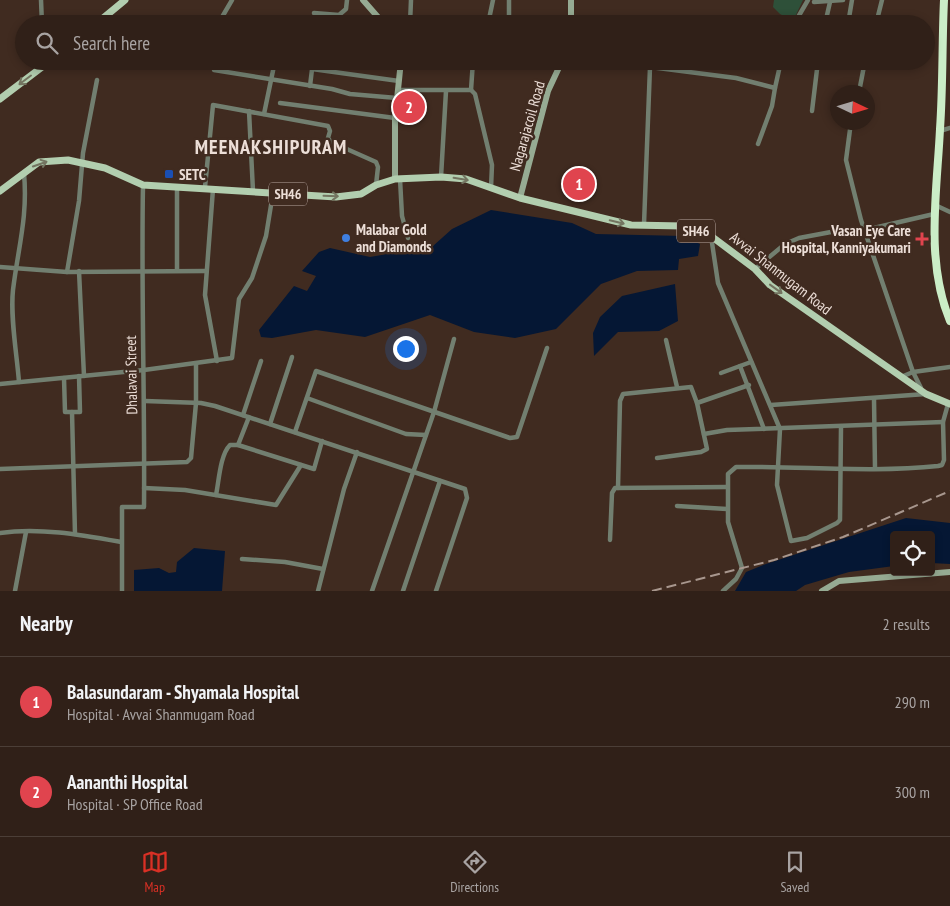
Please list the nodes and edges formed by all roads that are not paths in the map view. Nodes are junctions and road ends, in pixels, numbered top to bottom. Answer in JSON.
{"nodes":[{"id":1,"x":41,"y":0,"type":"edge"},
{"id":2,"x":124,"y":0,"type":"edge"},
{"id":3,"x":232,"y":0,"type":"edge"},
{"id":4,"x":347,"y":0,"type":"edge"},
{"id":5,"x":363,"y":0,"type":"edge"},
{"id":6,"x":411,"y":0,"type":"edge"},
{"id":7,"x":493,"y":0,"type":"edge"},
{"id":8,"x":509,"y":0,"type":"edge"},
{"id":9,"x":571,"y":0,"type":"edge"},
{"id":10,"x":808,"y":0,"type":"edge"},
{"id":11,"x":843,"y":0,"type":"edge"},
{"id":12,"x":852,"y":0,"type":"edge"},
{"id":13,"x":882,"y":0,"type":"edge"},
{"id":14,"x":944,"y":0,"type":"edge"},
{"id":15,"x":814,"y":2,"type":"dead end"},
{"id":16,"x":830,"y":2,"type":"junction"},
{"id":17,"x":314,"y":13,"type":"dead end"},
{"id":18,"x":42,"y":15,"type":"edge"},
{"id":19,"x":106,"y":15,"type":"edge"},
{"id":20,"x":223,"y":15,"type":"edge"},
{"id":21,"x":376,"y":15,"type":"edge"},
{"id":22,"x":410,"y":15,"type":"edge"},
{"id":23,"x":490,"y":15,"type":"edge"},
{"id":24,"x":509,"y":15,"type":"edge"},
{"id":25,"x":571,"y":15,"type":"edge"},
{"id":26,"x":799,"y":15,"type":"edge"},
{"id":27,"x":827,"y":15,"type":"edge"},
{"id":28,"x":850,"y":15,"type":"edge"},
{"id":29,"x":878,"y":15,"type":"edge"},
{"id":30,"x":38,"y":70,"type":"edge"},
{"id":31,"x":214,"y":70,"type":"edge"},
{"id":32,"x":274,"y":70,"type":"edge"},
{"id":33,"x":312,"y":70,"type":"edge"},
{"id":34,"x":319,"y":70,"type":"edge"},
{"id":35,"x":400,"y":70,"type":"edge"},
{"id":36,"x":472,"y":70,"type":"edge"},
{"id":37,"x":558,"y":70,"type":"edge"},
{"id":38,"x":650,"y":70,"type":"edge"},
{"id":39,"x":673,"y":70,"type":"edge"},
{"id":40,"x":778,"y":70,"type":"edge"},
{"id":41,"x":817,"y":70,"type":"edge"},
{"id":42,"x":863,"y":70,"type":"edge"},
{"id":43,"x":97,"y":80,"type":"dead end"},
{"id":44,"x":273,"y":80,"type":"junction"},
{"id":45,"x":399,"y":81,"type":"junction"},
{"id":46,"x":860,"y":85,"type":"edge"},
{"id":47,"x":310,"y":86,"type":"junction"},
{"id":48,"x":775,"y":88,"type":"junction"},
{"id":49,"x":398,"y":90,"type":"junction"},
{"id":50,"x":470,"y":90,"type":"junction"},
{"id":51,"x":446,"y":91,"type":"junction"},
{"id":52,"x":397,"y":98,"type":"junction"},
{"id":53,"x":0,"y":100,"type":"edge"},
{"id":54,"x":280,"y":103,"type":"dead end"},
{"id":55,"x":249,"y":111,"type":"junction"},
{"id":56,"x":812,"y":111,"type":"dead end"},
{"id":57,"x":264,"y":114,"type":"junction"},
{"id":58,"x":395,"y":118,"type":"junction"},
{"id":59,"x":950,"y":128,"type":"edge"},
{"id":60,"x":850,"y":130,"type":"edge"},
{"id":61,"x":940,"y":131,"type":"junction"},
{"id":62,"x":758,"y":144,"type":"dead end"},
{"id":63,"x":82,"y":163,"type":"junction"},
{"id":64,"x":24,"y":173,"type":"junction"},
{"id":65,"x":441,"y":177,"type":"junction"},
{"id":66,"x":397,"y":179,"type":"junction"},
{"id":67,"x":143,"y":185,"type":"junction"},
{"id":68,"x":376,"y":185,"type":"junction"},
{"id":69,"x":177,"y":188,"type":"junction"},
{"id":70,"x":209,"y":188,"type":"junction"},
{"id":71,"x":492,"y":188,"type":"junction"},
{"id":72,"x":253,"y":191,"type":"junction"},
{"id":73,"x":0,"y":192,"type":"edge"},
{"id":74,"x":273,"y":193,"type":"junction"},
{"id":75,"x":520,"y":198,"type":"junction"},
{"id":76,"x":935,"y":209,"type":"junction"},
{"id":77,"x":950,"y":212,"type":"edge"},
{"id":78,"x":644,"y":224,"type":"junction"},
{"id":79,"x":865,"y":230,"type":"junction"},
{"id":80,"x":711,"y":236,"type":"junction"},
{"id":81,"x":408,"y":238,"type":"dead end"},
{"id":82,"x":0,"y":267,"type":"edge"},
{"id":83,"x":755,"y":269,"type":"junction"},
{"id":84,"x":16,"y":270,"type":"junction"},
{"id":85,"x":141,"y":270,"type":"junction"},
{"id":86,"x":177,"y":270,"type":"junction"},
{"id":87,"x":80,"y":271,"type":"junction"},
{"id":88,"x":206,"y":271,"type":"junction"},
{"id":89,"x":67,"y":272,"type":"junction"},
{"id":90,"x":939,"y":293,"type":"junction"},
{"id":91,"x":950,"y":294,"type":"edge"},
{"id":92,"x":950,"y":321,"type":"edge"},
{"id":93,"x":454,"y":338,"type":"dead end"},
{"id":94,"x":666,"y":340,"type":"dead end"},
{"id":95,"x":547,"y":348,"type":"dead end"},
{"id":96,"x":292,"y":357,"type":"dead end"},
{"id":97,"x":217,"y":361,"type":"junction"},
{"id":98,"x":261,"y":361,"type":"dead end"},
{"id":99,"x":751,"y":362,"type":"junction"},
{"id":100,"x":196,"y":364,"type":"junction"},
{"id":101,"x":740,"y":366,"type":"junction"},
{"id":102,"x":950,"y":367,"type":"edge"},
{"id":103,"x":144,"y":370,"type":"junction"},
{"id":104,"x":720,"y":372,"type":"dead end"},
{"id":105,"x":912,"y":372,"type":"junction"},
{"id":106,"x":81,"y":376,"type":"junction"},
{"id":107,"x":901,"y":377,"type":"junction"},
{"id":108,"x":64,"y":378,"type":"junction"},
{"id":109,"x":19,"y":382,"type":"junction"},
{"id":110,"x":0,"y":384,"type":"edge"},
{"id":111,"x":749,"y":385,"type":"junction"},
{"id":112,"x":677,"y":387,"type":"junction"},
{"id":113,"x":926,"y":394,"type":"junction"},
{"id":114,"x":307,"y":398,"type":"junction"},
{"id":115,"x":874,"y":399,"type":"junction"},
{"id":116,"x":145,"y":401,"type":"junction"},
{"id":117,"x":196,"y":402,"type":"junction"},
{"id":118,"x":698,"y":403,"type":"junction"},
{"id":119,"x":949,"y":404,"type":"edge"},
{"id":120,"x":771,"y":405,"type":"junction"},
{"id":121,"x":72,"y":412,"type":"junction"},
{"id":122,"x":434,"y":412,"type":"junction"},
{"id":123,"x":243,"y":415,"type":"junction"},
{"id":124,"x":249,"y":417,"type":"junction"},
{"id":125,"x":943,"y":422,"type":"junction"},
{"id":126,"x":270,"y":424,"type":"junction"},
{"id":127,"x":875,"y":424,"type":"junction"},
{"id":128,"x":842,"y":426,"type":"junction"},
{"id":129,"x":764,"y":429,"type":"junction"},
{"id":130,"x":780,"y":429,"type":"junction"},
{"id":131,"x":295,"y":432,"type":"junction"},
{"id":132,"x":704,"y":434,"type":"junction"},
{"id":133,"x":426,"y":435,"type":"junction"},
{"id":134,"x":322,"y":441,"type":"junction"},
{"id":135,"x":238,"y":445,"type":"junction"},
{"id":136,"x":357,"y":452,"type":"junction"},
{"id":137,"x":657,"y":458,"type":"dead end"},
{"id":138,"x":143,"y":464,"type":"junction"},
{"id":139,"x":301,"y":465,"type":"junction"},
{"id":140,"x":73,"y":467,"type":"junction"},
{"id":141,"x":777,"y":467,"type":"junction"},
{"id":142,"x":842,"y":468,"type":"junction"},
{"id":143,"x":875,"y":468,"type":"junction"},
{"id":144,"x":0,"y":469,"type":"edge"},
{"id":145,"x":414,"y":472,"type":"junction"},
{"id":146,"x":440,"y":481,"type":"junction"},
{"id":147,"x":727,"y":486,"type":"junction"},
{"id":148,"x":144,"y":488,"type":"junction"},
{"id":149,"x":618,"y":488,"type":"junction"},
{"id":150,"x":216,"y":494,"type":"junction"},
{"id":151,"x":677,"y":506,"type":"dead end"},
{"id":152,"x":727,"y":509,"type":"junction"},
{"id":153,"x":26,"y":532,"type":"junction"},
{"id":154,"x":0,"y":533,"type":"edge"},
{"id":155,"x":75,"y":534,"type":"junction"},
{"id":156,"x":610,"y":540,"type":"dead end"},
{"id":157,"x":121,"y":542,"type":"junction"},
{"id":158,"x":242,"y":559,"type":"dead end"},
{"id":159,"x":323,"y":569,"type":"junction"},
{"id":160,"x":950,"y":572,"type":"edge"},
{"id":161,"x":15,"y":591,"type":"edge"},
{"id":162,"x":122,"y":591,"type":"edge"},
{"id":163,"x":318,"y":591,"type":"edge"},
{"id":164,"x":372,"y":591,"type":"edge"},
{"id":165,"x":403,"y":591,"type":"edge"},
{"id":166,"x":436,"y":591,"type":"edge"},
{"id":167,"x":723,"y":591,"type":"edge"},
{"id":168,"x":822,"y":591,"type":"edge"}],
"edges":[{"from":1,"to":18,"type":"street"},
{"from":2,"to":19,"type":"main road"},
{"from":3,"to":20,"type":"street"},
{"from":4,"to":17,"type":"street"},
{"from":5,"to":21,"type":"street"},
{"from":6,"to":22,"type":"street"},
{"from":7,"to":23,"type":"street"},
{"from":8,"to":24,"type":"street"},
{"from":9,"to":25,"type":"street"},
{"from":10,"to":26,"type":"street"},
{"from":11,"to":16,"type":"street"},
{"from":12,"to":28,"type":"street"},
{"from":13,"to":29,"type":"street"},
{"from":14,"to":61,"type":"highway"},
{"from":15,"to":16,"type":"street"},
{"from":16,"to":27,"type":"street"},
{"from":30,"to":53,"type":"main road","one_way":true},
{"from":31,"to":44,"type":"street"},
{"from":32,"to":44,"type":"street"},
{"from":33,"to":47,"type":"street"},
{"from":34,"to":45,"type":"street"},
{"from":35,"to":45,"type":"street"},
{"from":36,"to":50,"type":"street"},
{"from":37,"to":75,"type":"street","name":"Nagarajacoil Road"},
{"from":38,"to":78,"type":"street"},
{"from":39,"to":48,"type":"street"},
{"from":40,"to":48,"type":"street"},
{"from":41,"to":56,"type":"street"},
{"from":42,"to":46,"type":"street"},
{"from":43,"to":63,"type":"street"},
{"from":44,"to":47,"type":"street"},
{"from":44,"to":57,"type":"street"},
{"from":45,"to":49,"type":"street"},
{"from":47,"to":52,"type":"street"},
{"from":48,"to":62,"type":"street"},
{"from":49,"to":51,"type":"street"},
{"from":49,"to":52,"type":"street"},
{"from":50,"to":51,"type":"street"},
{"from":50,"to":71,"type":"street"},
{"from":51,"to":65,"type":"street"},
{"from":52,"to":58,"type":"street"},
{"from":54,"to":58,"type":"street"},
{"from":55,"to":57,"type":"street"},
{"from":55,"to":70,"type":"street"},
{"from":55,"to":72,"type":"street"},
{"from":57,"to":68,"type":"street"},
{"from":58,"to":66,"type":"street"},
{"from":59,"to":61,"type":"street"},
{"from":60,"to":79,"type":"street"},
{"from":61,"to":76,"type":"highway"},
{"from":64,"to":63,"type":"main road","name":"Avvai Shanmugam Road","number":"SH46","one_way":true},
{"from":63,"to":67,"type":"main road","name":"Avvai Shanmugam Road","number":"SH46"},
{"from":63,"to":89,"type":"street"},
{"from":64,"to":73,"type":"main road","name":"Avvai Shanmugam Road","number":"SH46"},
{"from":64,"to":84,"type":"street"},
{"from":65,"to":66,"type":"main road","name":"Avvai Shanmugam Road","number":"SH46"},
{"from":65,"to":71,"type":"main road","name":"Avvai Shanmugam Road","number":"SH46","one_way":true},
{"from":66,"to":68,"type":"main road","name":"Avvai Shanmugam Road","number":"SH46"},
{"from":66,"to":81,"type":"street"},
{"from":67,"to":69,"type":"main road","name":"Avvai Shanmugam Road","number":"SH46"},
{"from":67,"to":85,"type":"street","name":"Dhalavai Street"},
{"from":74,"to":68,"type":"main road","name":"Avvai Shanmugam Road","number":"SH46","one_way":true},
{"from":69,"to":70,"type":"main road","name":"Avvai Shanmugam Road","number":"SH46"},
{"from":69,"to":86,"type":"street"},
{"from":70,"to":72,"type":"main road","name":"Avvai Shanmugam Road","number":"SH46"},
{"from":70,"to":88,"type":"street"},
{"from":71,"to":75,"type":"main road","name":"Avvai Shanmugam Road","number":"SH46"},
{"from":72,"to":74,"type":"main road","name":"Avvai Shanmugam Road","number":"SH46"},
{"from":74,"to":97,"type":"street"},
{"from":75,"to":78,"type":"main road","name":"Avvai Shanmugam Road","number":"SH46","one_way":true},
{"from":76,"to":77,"type":"street"},
{"from":76,"to":79,"type":"street"},
{"from":76,"to":90,"type":"highway"},
{"from":78,"to":80,"type":"main road","name":"Avvai Shanmugam Road","number":"SH46"},
{"from":79,"to":83,"type":"street"},
{"from":79,"to":105,"type":"street"},
{"from":80,"to":83,"type":"main road","name":"Avvai Shanmugam Road","number":"SH46"},
{"from":80,"to":99,"type":"street"},
{"from":82,"to":84,"type":"street"},
{"from":83,"to":107,"type":"main road","name":"Avvai Shanmugam Road","number":"SH46","one_way":true},
{"from":84,"to":89,"type":"street"},
{"from":84,"to":109,"type":"street"},
{"from":85,"to":86,"type":"street"},
{"from":85,"to":87,"type":"street"},
{"from":85,"to":103,"type":"street","name":"Dhalavai Street"},
{"from":86,"to":88,"type":"street"},
{"from":87,"to":89,"type":"street"},
{"from":87,"to":106,"type":"street"},
{"from":88,"to":97,"type":"street"},
{"from":90,"to":91,"type":"street"},
{"from":90,"to":92,"type":"highway"},
{"from":93,"to":122,"type":"street"},
{"from":94,"to":112,"type":"street"},
{"from":95,"to":122,"type":"street"},
{"from":96,"to":126,"type":"street"},
{"from":97,"to":100,"type":"street"},
{"from":98,"to":123,"type":"street"},
{"from":99,"to":101,"type":"street"},
{"from":99,"to":120,"type":"street"},
{"from":100,"to":103,"type":"street"},
{"from":100,"to":117,"type":"street"},
{"from":101,"to":104,"type":"street"},
{"from":101,"to":111,"type":"street"},
{"from":102,"to":105,"type":"street"},
{"from":103,"to":106,"type":"street"},
{"from":103,"to":116,"type":"street","name":"Dhalavai Street"},
{"from":105,"to":107,"type":"street"},
{"from":105,"to":113,"type":"street"},
{"from":106,"to":108,"type":"street"},
{"from":106,"to":121,"type":"street"},
{"from":107,"to":113,"type":"main road","name":"Avvai Shanmugam Road","number":"SH46"},
{"from":108,"to":109,"type":"street"},
{"from":108,"to":121,"type":"street"},
{"from":109,"to":110,"type":"street"},
{"from":111,"to":118,"type":"street"},
{"from":111,"to":129,"type":"street"},
{"from":112,"to":118,"type":"street"},
{"from":112,"to":149,"type":"street"},
{"from":113,"to":115,"type":"street"},
{"from":113,"to":119,"type":"main road","name":"Avvai Shanmugam Road","number":"SH46"},
{"from":114,"to":122,"type":"street"},
{"from":114,"to":131,"type":"street"},
{"from":114,"to":133,"type":"street"},
{"from":115,"to":120,"type":"street"},
{"from":115,"to":127,"type":"street"},
{"from":116,"to":117,"type":"street"},
{"from":116,"to":138,"type":"street","name":"Dhalavai Street"},
{"from":117,"to":123,"type":"street"},
{"from":117,"to":138,"type":"street"},
{"from":118,"to":132,"type":"street"},
{"from":119,"to":125,"type":"street"},
{"from":120,"to":130,"type":"street"},
{"from":121,"to":140,"type":"street"},
{"from":122,"to":133,"type":"street"},
{"from":123,"to":124,"type":"street"},
{"from":124,"to":126,"type":"street"},
{"from":124,"to":135,"type":"street"},
{"from":125,"to":127,"type":"street"},
{"from":125,"to":143,"type":"street"},
{"from":126,"to":131,"type":"street"},
{"from":127,"to":128,"type":"street"},
{"from":127,"to":143,"type":"street"},
{"from":128,"to":130,"type":"street"},
{"from":128,"to":142,"type":"street"},
{"from":129,"to":130,"type":"street"},
{"from":129,"to":132,"type":"street"},
{"from":130,"to":141,"type":"street"},
{"from":131,"to":134,"type":"street"},
{"from":132,"to":137,"type":"street"},
{"from":133,"to":145,"type":"street"},
{"from":134,"to":136,"type":"street"},
{"from":134,"to":139,"type":"street"},
{"from":135,"to":139,"type":"street"},
{"from":135,"to":150,"type":"street"},
{"from":136,"to":145,"type":"street"},
{"from":136,"to":159,"type":"street"},
{"from":138,"to":140,"type":"street"},
{"from":138,"to":148,"type":"street","name":"Dhalavai Street"},
{"from":139,"to":150,"type":"street"},
{"from":140,"to":144,"type":"street"},
{"from":140,"to":155,"type":"street"},
{"from":141,"to":142,"type":"street"},
{"from":141,"to":142,"type":"street"},
{"from":141,"to":147,"type":"street"},
{"from":142,"to":143,"type":"street"},
{"from":145,"to":146,"type":"street"},
{"from":145,"to":164,"type":"street"},
{"from":146,"to":165,"type":"street"},
{"from":146,"to":166,"type":"street"},
{"from":147,"to":149,"type":"street"},
{"from":147,"to":152,"type":"street"},
{"from":148,"to":150,"type":"street"},
{"from":148,"to":157,"type":"street","name":"Dhalavai Street"},
{"from":149,"to":156,"type":"street"},
{"from":151,"to":152,"type":"street"},
{"from":152,"to":167,"type":"street"},
{"from":153,"to":154,"type":"street"},
{"from":153,"to":155,"type":"street"},
{"from":153,"to":161,"type":"street"},
{"from":155,"to":157,"type":"street"},
{"from":157,"to":162,"type":"street"},
{"from":158,"to":159,"type":"street"},
{"from":159,"to":163,"type":"street"},
{"from":160,"to":168,"type":"street"}]}
